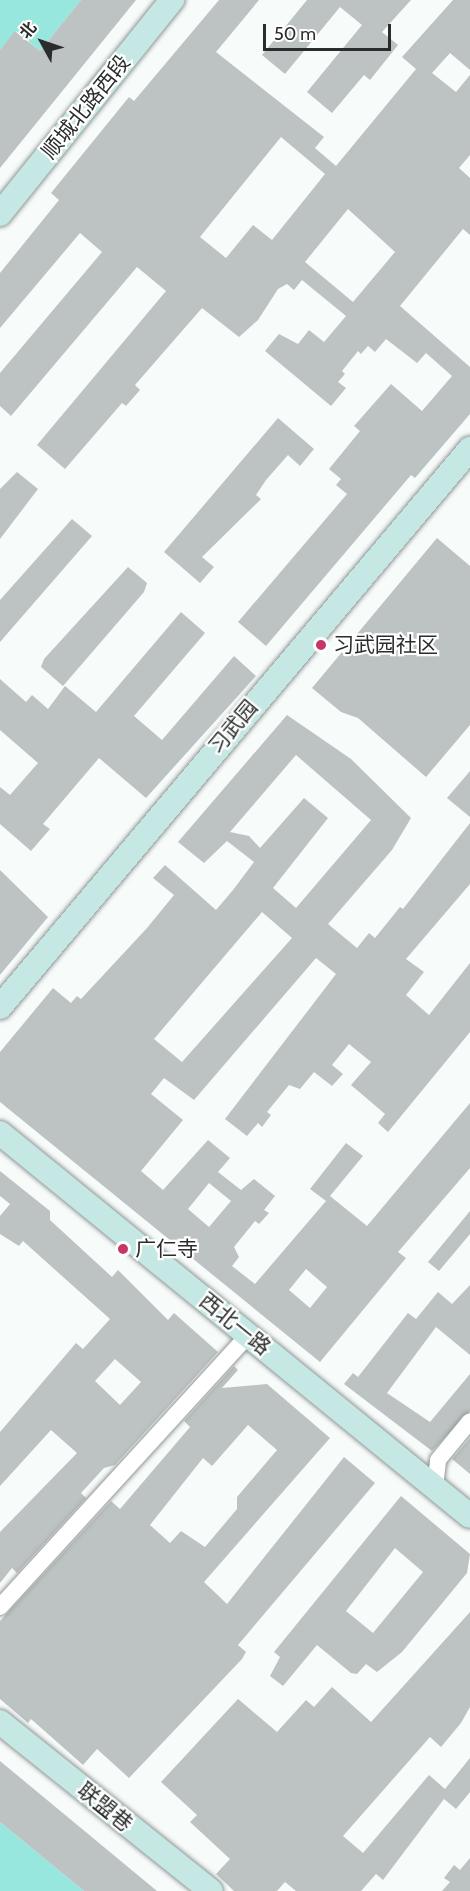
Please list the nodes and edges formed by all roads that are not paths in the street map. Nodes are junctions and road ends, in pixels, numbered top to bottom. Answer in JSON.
{"nodes":[{"id":1,"x":172,"y":0,"type":"edge"},
{"id":2,"x":0,"y":214,"type":"edge"},
{"id":3,"x":470,"y":449,"type":"edge"},
{"id":4,"x":0,"y":1007,"type":"edge"},
{"id":5,"x":0,"y":1132,"type":"edge"},
{"id":6,"x":248,"y":1335,"type":"junction"},
{"id":7,"x":470,"y":1421,"type":"edge"},
{"id":8,"x":435,"y":1486,"type":"junction"},
{"id":9,"x":470,"y":1516,"type":"edge"},
{"id":10,"x":0,"y":1607,"type":"edge"},
{"id":11,"x":0,"y":1722,"type":"edge"},
{"id":12,"x":211,"y":1891,"type":"edge"}],
"edges":[{"from":1,"to":2,"type":"street","name":"顺城北路西段"},
{"from":3,"to":4,"type":"street","name":"习武园"},
{"from":5,"to":6,"type":"street","name":"西北一路"},
{"from":6,"to":8,"type":"street","name":"西北一路"},
{"from":6,"to":10,"type":"street"},
{"from":7,"to":8,"type":"street"},
{"from":8,"to":9,"type":"street","name":"西北一路"},
{"from":11,"to":12,"type":"street","name":"联盟巷"}]}
